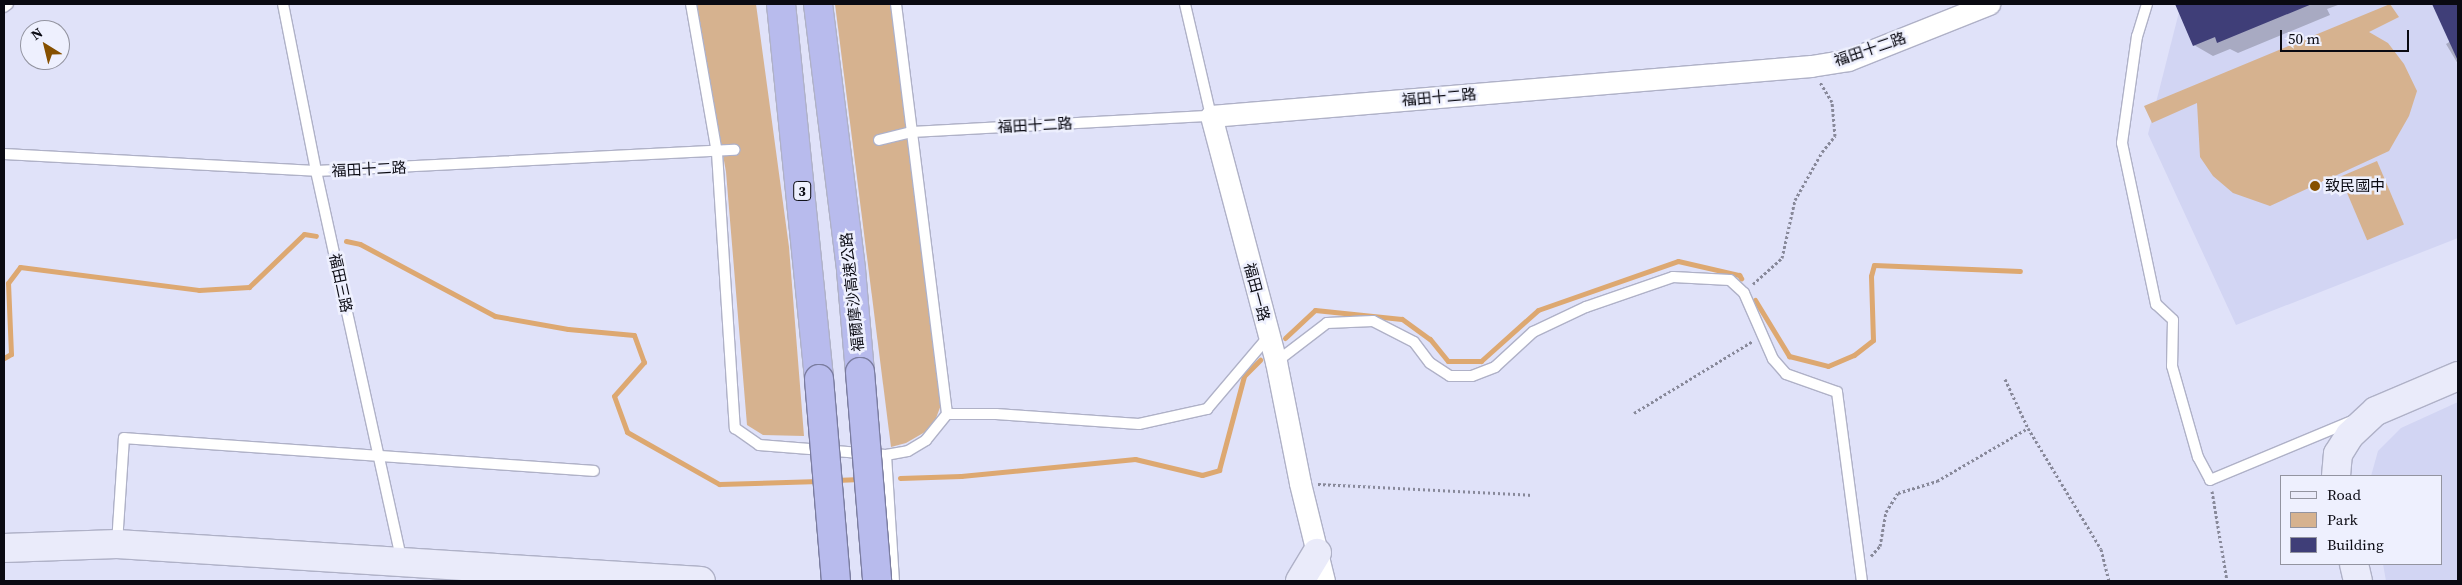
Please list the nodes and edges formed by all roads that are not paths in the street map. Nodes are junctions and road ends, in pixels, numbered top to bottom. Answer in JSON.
{"nodes":[{"id":1,"x":8,"y":4,"type":"edge"},
{"id":2,"x":283,"y":4,"type":"edge"},
{"id":3,"x":691,"y":4,"type":"edge"},
{"id":4,"x":781,"y":4,"type":"edge"},
{"id":5,"x":818,"y":4,"type":"edge"},
{"id":6,"x":896,"y":4,"type":"edge"},
{"id":7,"x":1185,"y":4,"type":"edge"},
{"id":8,"x":1989,"y":4,"type":"edge"},
{"id":9,"x":2148,"y":4,"type":"edge"},
{"id":10,"x":4,"y":7,"type":"edge"},
{"id":11,"x":1211,"y":116,"type":"junction"},
{"id":12,"x":912,"y":132,"type":"junction"},
{"id":13,"x":879,"y":140,"type":"dead end"},
{"id":14,"x":734,"y":150,"type":"dead end"},
{"id":15,"x":4,"y":154,"type":"edge"},
{"id":16,"x":717,"y":154,"type":"junction"},
{"id":17,"x":316,"y":171,"type":"junction"},
{"id":18,"x":1268,"y":336,"type":"junction"},
{"id":19,"x":1276,"y":362,"type":"junction"},
{"id":20,"x":2458,"y":376,"type":"edge"},
{"id":21,"x":2376,"y":411,"type":"junction"},
{"id":22,"x":947,"y":414,"type":"junction"},
{"id":23,"x":378,"y":455,"type":"junction"},
{"id":24,"x":886,"y":455,"type":"junction"},
{"id":25,"x":594,"y":471,"type":"dead end"},
{"id":26,"x":2336,"y":475,"type":"edge"},
{"id":27,"x":117,"y":544,"type":"junction"},
{"id":28,"x":4,"y":548,"type":"edge"},
{"id":29,"x":1318,"y":553,"type":"junction"},
{"id":30,"x":402,"y":562,"type":"junction"},
{"id":31,"x":2354,"y":565,"type":"edge"},
{"id":32,"x":498,"y":574,"type":"edge"},
{"id":33,"x":700,"y":581,"type":"edge"},
{"id":34,"x":836,"y":581,"type":"edge"},
{"id":35,"x":877,"y":581,"type":"edge"},
{"id":36,"x":894,"y":581,"type":"edge"},
{"id":37,"x":1300,"y":581,"type":"edge"},
{"id":38,"x":1324,"y":581,"type":"edge"},
{"id":39,"x":1862,"y":581,"type":"edge"},
{"id":40,"x":2358,"y":581,"type":"edge"}],
"edges":[{"from":1,"to":10,"type":"lane"},
{"from":2,"to":17,"type":"lane","name":"福田三路"},
{"from":3,"to":16,"type":"lane"},
{"from":4,"to":34,"type":"highway","number":"3","bridge":true},
{"from":5,"to":35,"type":"highway","name":"福爾摩沙高速公路","bridge":true},
{"from":6,"to":12,"type":"lane"},
{"from":7,"to":11,"type":"lane","name":"福田一路"},
{"from":8,"to":11,"type":"street","name":"福田十二路"},
{"from":9,"to":21,"type":"lane"},
{"from":11,"to":12,"type":"lane","name":"福田十二路"},
{"from":11,"to":18,"type":"street","name":"福田一路"},
{"from":12,"to":13,"type":"lane","name":"福田十二路"},
{"from":12,"to":22,"type":"lane"},
{"from":14,"to":16,"type":"lane","name":"福田十二路"},
{"from":15,"to":17,"type":"lane","name":"福田十二路"},
{"from":16,"to":17,"type":"lane","name":"福田十二路"},
{"from":16,"to":24,"type":"lane"},
{"from":17,"to":23,"type":"lane","name":"福田三路"},
{"from":18,"to":19,"type":"street","name":"福田一路"},
{"from":18,"to":22,"type":"lane"},
{"from":19,"to":29,"type":"street","name":"福田一路"},
{"from":19,"to":39,"type":"lane"},
{"from":20,"to":21,"type":"main road"},
{"from":21,"to":26,"type":"main road"},
{"from":22,"to":24,"type":"lane"},
{"from":23,"to":25,"type":"lane"},
{"from":23,"to":27,"type":"lane"},
{"from":23,"to":30,"type":"lane","name":"福田三路"},
{"from":24,"to":36,"type":"lane"},
{"from":27,"to":28,"type":"main road"},
{"from":27,"to":30,"type":"main road"},
{"from":29,"to":37,"type":"main road"},
{"from":29,"to":38,"type":"street","name":"福田一路"},
{"from":30,"to":32,"type":"main road"},
{"from":31,"to":40,"type":"main road"},
{"from":32,"to":33,"type":"main road"}]}
